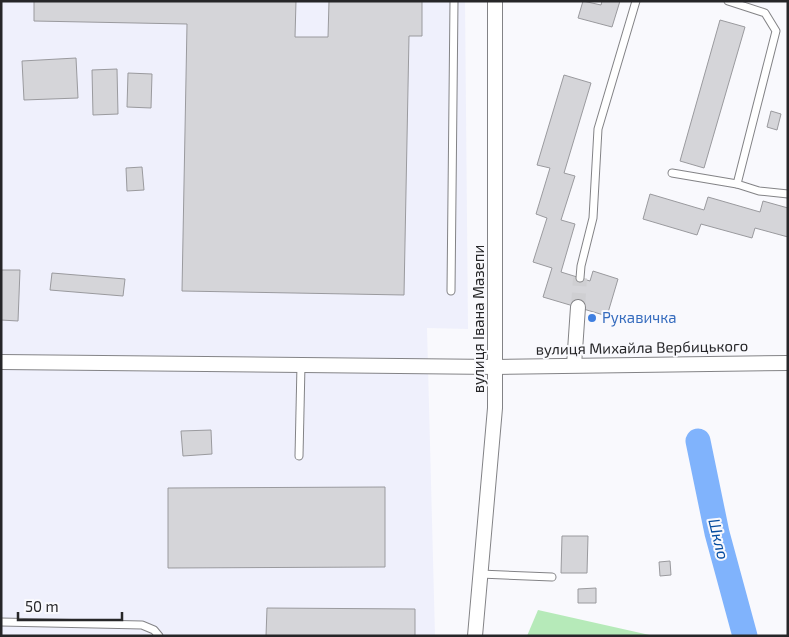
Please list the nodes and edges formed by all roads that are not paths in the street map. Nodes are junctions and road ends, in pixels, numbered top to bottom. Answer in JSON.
{"nodes":[{"id":1,"x":454,"y":1,"type":"edge"},
{"id":2,"x":495,"y":1,"type":"edge"},
{"id":3,"x":636,"y":1,"type":"edge"},
{"id":4,"x":728,"y":1,"type":"edge"},
{"id":5,"x":672,"y":173,"type":"dead end"},
{"id":6,"x":737,"y":184,"type":"junction"},
{"id":7,"x":788,"y":194,"type":"edge"},
{"id":8,"x":580,"y":278,"type":"tunnel mouth"},
{"id":9,"x":451,"y":291,"type":"dead end"},
{"id":10,"x":578,"y":307,"type":"tunnel mouth"},
{"id":11,"x":1,"y":362,"type":"edge"},
{"id":12,"x":788,"y":362,"type":"edge"},
{"id":13,"x":301,"y":365,"type":"junction"},
{"id":14,"x":574,"y":365,"type":"junction"},
{"id":15,"x":496,"y":367,"type":"junction"},
{"id":16,"x":299,"y":456,"type":"dead end"},
{"id":17,"x":480,"y":574,"type":"junction"},
{"id":18,"x":552,"y":577,"type":"dead end"},
{"id":19,"x":1,"y":622,"type":"edge"},
{"id":20,"x":159,"y":636,"type":"edge"},
{"id":21,"x":475,"y":636,"type":"edge"}],
"edges":[{"from":1,"to":9,"type":"lane"},
{"from":2,"to":15,"type":"street","name":"вулиця Івана Мазепи"},
{"from":3,"to":8,"type":"lane"},
{"from":4,"to":6,"type":"lane"},
{"from":5,"to":6,"type":"lane"},
{"from":6,"to":7,"type":"lane"},
{"from":10,"to":14,"type":"street"},
{"from":11,"to":13,"type":"street","name":"вулиця Михайла Вербицького"},
{"from":12,"to":14,"type":"street","name":"вулиця Михайла Вербицького"},
{"from":13,"to":15,"type":"street","name":"вулиця Михайла Вербицького"},
{"from":13,"to":16,"type":"lane"},
{"from":14,"to":15,"type":"street","name":"вулиця Михайла Вербицького"},
{"from":15,"to":17,"type":"street","name":"вулиця Івана Мазепи"},
{"from":17,"to":18,"type":"lane"},
{"from":17,"to":21,"type":"street","name":"вулиця Івана Мазепи"},
{"from":19,"to":20,"type":"lane"}]}
